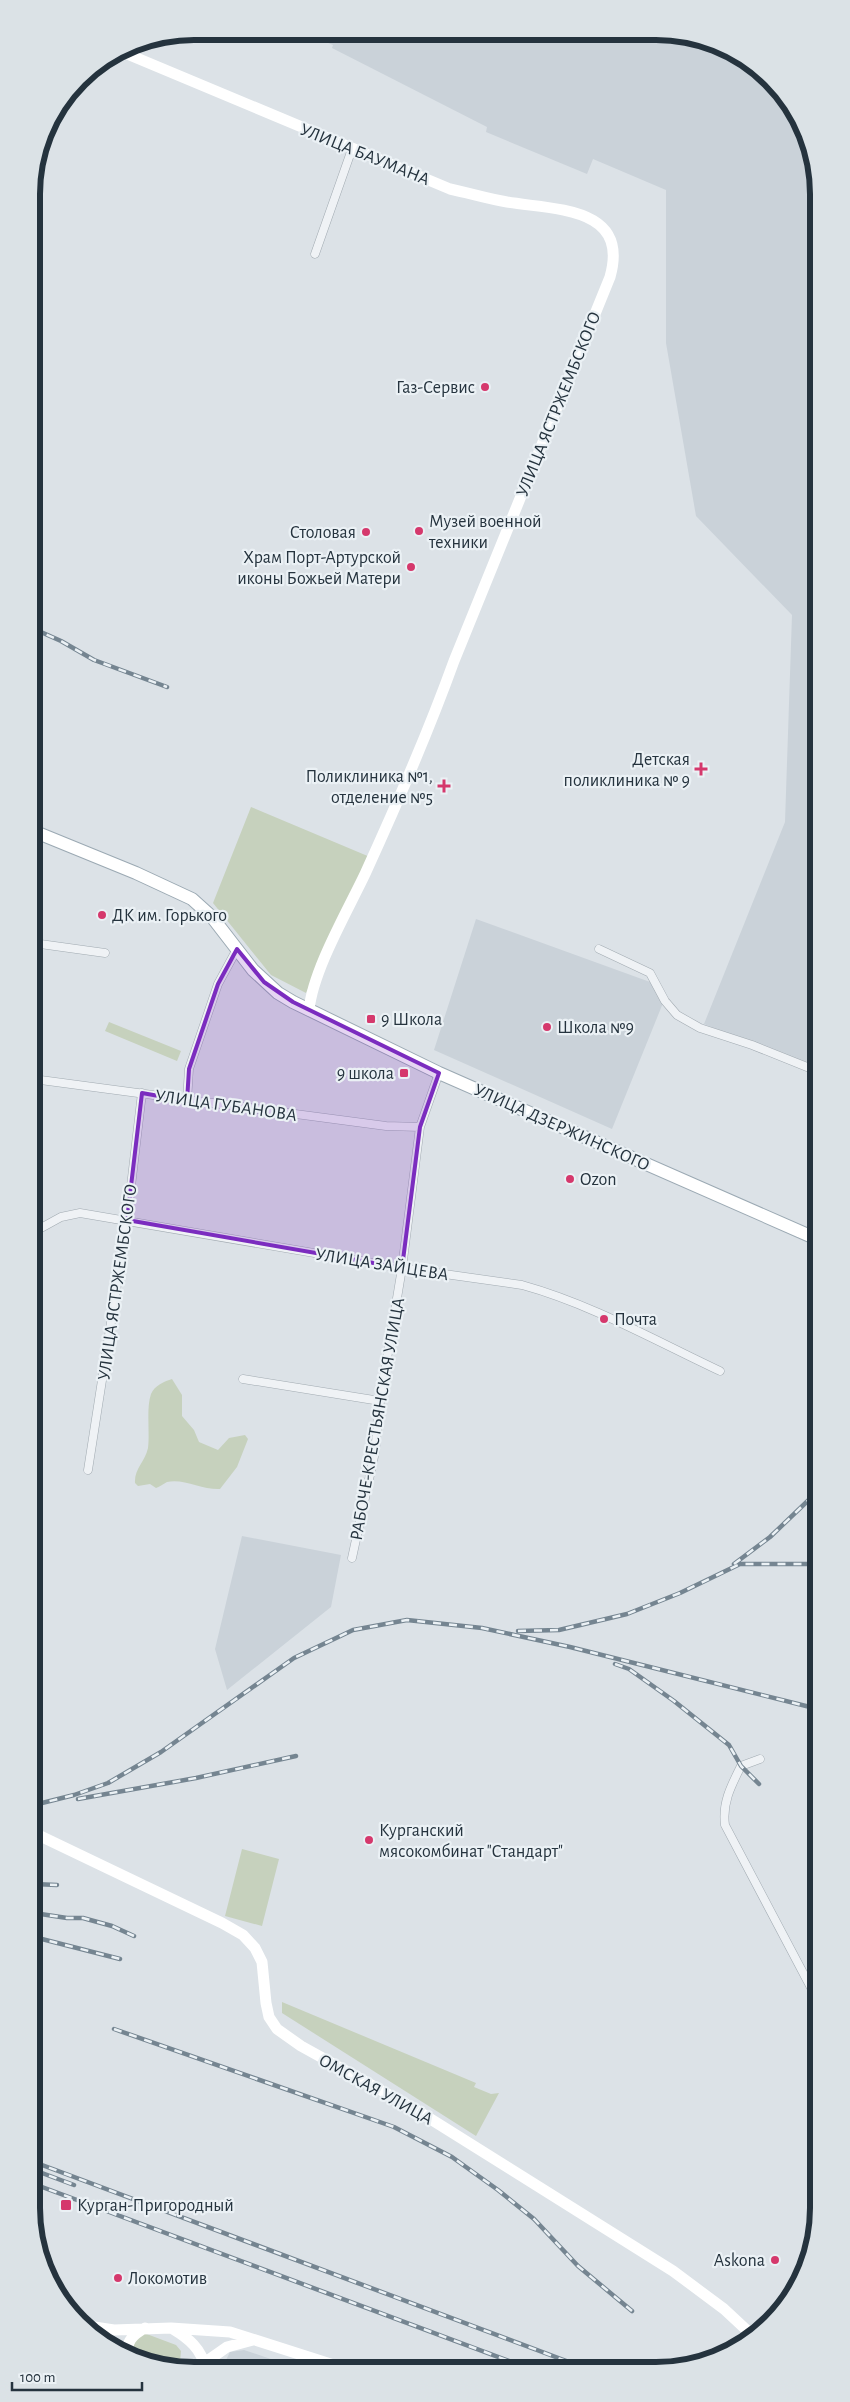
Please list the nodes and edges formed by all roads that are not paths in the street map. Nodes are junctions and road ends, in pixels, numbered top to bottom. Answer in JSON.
{"nodes":[{"id":1,"x":129,"y":55,"type":"edge"},
{"id":2,"x":352,"y":149,"type":"junction"},
{"id":3,"x":612,"y":240,"type":"joint"},
{"id":4,"x":315,"y":254,"type":"dead end"},
{"id":5,"x":40,"y":834,"type":"edge"},
{"id":6,"x":40,"y":944,"type":"edge"},
{"id":7,"x":237,"y":949,"type":"junction"},
{"id":8,"x":598,"y":949,"type":"dead end"},
{"id":9,"x":105,"y":953,"type":"dead end"},
{"id":10,"x":309,"y":1010,"type":"junction"},
{"id":11,"x":810,"y":1068,"type":"edge"},
{"id":12,"x":439,"y":1073,"type":"junction"},
{"id":13,"x":40,"y":1079,"type":"edge"},
{"id":14,"x":142,"y":1093,"type":"junction"},
{"id":15,"x":187,"y":1101,"type":"junction"},
{"id":16,"x":420,"y":1127,"type":"junction"},
{"id":17,"x":127,"y":1220,"type":"junction"},
{"id":18,"x":40,"y":1227,"type":"edge"},
{"id":19,"x":810,"y":1236,"type":"edge"},
{"id":20,"x":402,"y":1268,"type":"junction"},
{"id":21,"x":720,"y":1371,"type":"dead end"},
{"id":22,"x":243,"y":1379,"type":"dead end"},
{"id":23,"x":380,"y":1401,"type":"junction"},
{"id":24,"x":88,"y":1470,"type":"dead end"},
{"id":25,"x":352,"y":1558,"type":"dead end"},
{"id":26,"x":760,"y":1759,"type":"dead end"},
{"id":27,"x":40,"y":1836,"type":"edge"},
{"id":28,"x":810,"y":1986,"type":"edge"},
{"id":29,"x":97,"y":2327,"type":"edge"},
{"id":30,"x":145,"y":2328,"type":"junction"},
{"id":31,"x":171,"y":2328,"type":"junction"},
{"id":32,"x":748,"y":2331,"type":"edge"},
{"id":33,"x":257,"y":2339,"type":"junction"},
{"id":34,"x":128,"y":2347,"type":"edge"},
{"id":35,"x":200,"y":2362,"type":"edge"},
{"id":36,"x":207,"y":2362,"type":"edge"},
{"id":37,"x":325,"y":2362,"type":"edge"}],
"edges":[{"from":1,"to":2,"type":"main road","name":"УЛИЦА БАУМАНА"},
{"from":2,"to":3,"type":"main road","name":"УЛИЦА БАУМАНА"},
{"from":2,"to":4,"type":"street"},
{"from":3,"to":10,"type":"main road","name":"УЛИЦА ЯСТРЖЕМБСКОГО"},
{"from":5,"to":7,"type":"main road","name":"УЛИЦА ДЗЕРЖИНСКОГО"},
{"from":6,"to":9,"type":"street"},
{"from":7,"to":10,"type":"main road","name":"УЛИЦА ДЗЕРЖИНСКОГО"},
{"from":7,"to":15,"type":"street"},
{"from":8,"to":11,"type":"street"},
{"from":10,"to":12,"type":"main road","name":"УЛИЦА ДЗЕРЖИНСКОГО"},
{"from":12,"to":16,"type":"street","name":"РАБОЧЕ-КРЕСТЬЯНСКАЯ УЛИЦА"},
{"from":12,"to":19,"type":"main road","name":"УЛИЦА ДЗЕРЖИНСКОГО"},
{"from":13,"to":14,"type":"street","name":"УЛИЦА ГУБАНОВА"},
{"from":14,"to":15,"type":"street","name":"УЛИЦА ГУБАНОВА"},
{"from":14,"to":17,"type":"street","name":"УЛИЦА ЯСТРЖЕМБСКОГО"},
{"from":15,"to":16,"type":"street","name":"УЛИЦА ГУБАНОВА"},
{"from":16,"to":20,"type":"street","name":"РАБОЧЕ-КРЕСТЬЯНСКАЯ УЛИЦА"},
{"from":17,"to":18,"type":"street","name":"УЛИЦА ЗАЙЦЕВА"},
{"from":17,"to":20,"type":"street","name":"УЛИЦА ЗАЙЦЕВА"},
{"from":17,"to":24,"type":"street","name":"УЛИЦА ЯСТРЖЕМБСКОГО"},
{"from":20,"to":21,"type":"street","name":"УЛИЦА ЗАЙЦЕВА"},
{"from":20,"to":23,"type":"street","name":"РАБОЧЕ-КРЕСТЬЯНСКАЯ УЛИЦА"},
{"from":22,"to":23,"type":"street"},
{"from":23,"to":25,"type":"street","name":"РАБОЧЕ-КРЕСТЬЯНСКАЯ УЛИЦА"},
{"from":26,"to":28,"type":"street"},
{"from":27,"to":32,"type":"main road","name":"ОМСКАЯ УЛИЦА"},
{"from":29,"to":30,"type":"main road"},
{"from":30,"to":31,"type":"main road"},
{"from":30,"to":34,"type":"main road"},
{"from":31,"to":33,"type":"main road"},
{"from":31,"to":35,"type":"main road"},
{"from":33,"to":36,"type":"main road"},
{"from":33,"to":37,"type":"main road"}]}
